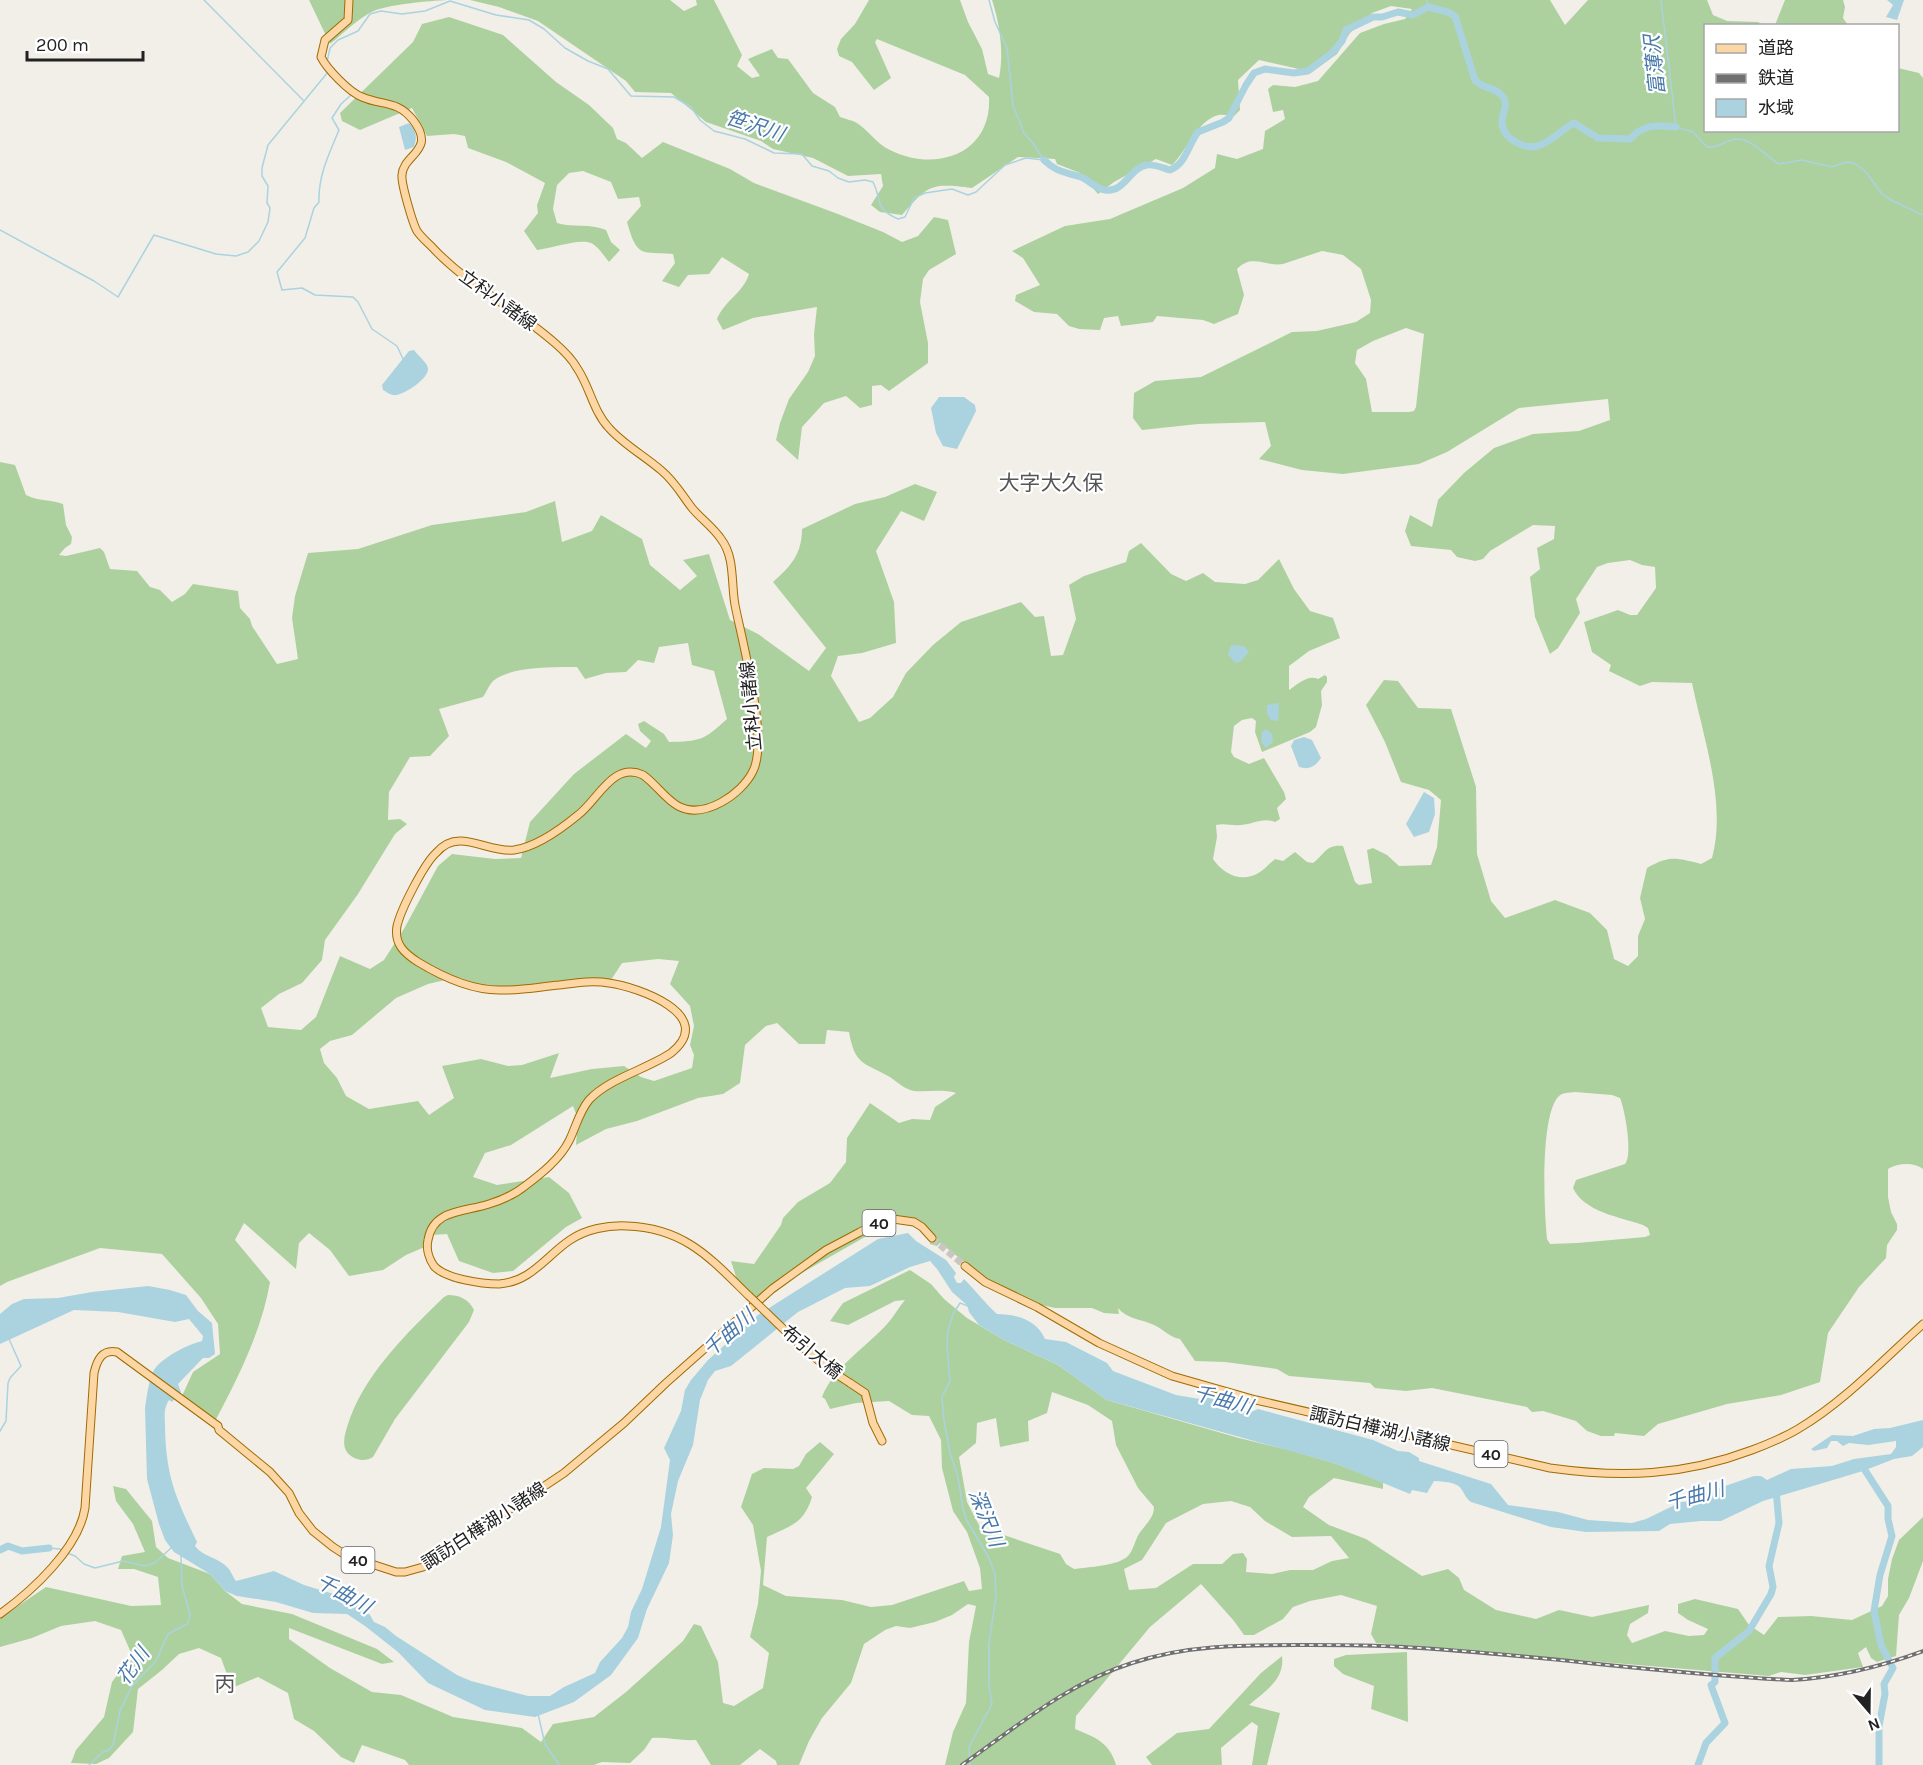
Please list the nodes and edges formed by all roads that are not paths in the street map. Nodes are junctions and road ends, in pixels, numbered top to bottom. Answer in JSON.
{"nodes":[{"id":1,"x":349,"y":0,"type":"edge"},
{"id":2,"x":932,"y":1238,"type":"tunnel mouth"},
{"id":3,"x":964,"y":1266,"type":"tunnel mouth"},
{"id":4,"x":749,"y":1296,"type":"joint"},
{"id":5,"x":1923,"y":1324,"type":"edge"},
{"id":6,"x":882,"y":1441,"type":"dead end"},
{"id":7,"x":0,"y":1614,"type":"edge"}],
"edges":[{"from":1,"to":4,"type":"main road","name":"立科小諸線"},
{"from":2,"to":7,"type":"main road","name":"諏訪白樺湖小諸線","number":"40"},
{"from":3,"to":5,"type":"main road","name":"諏訪白樺湖小諸線","number":"40"},
{"from":4,"to":6,"type":"main road","name":"布引大橋","bridge":true}]}
